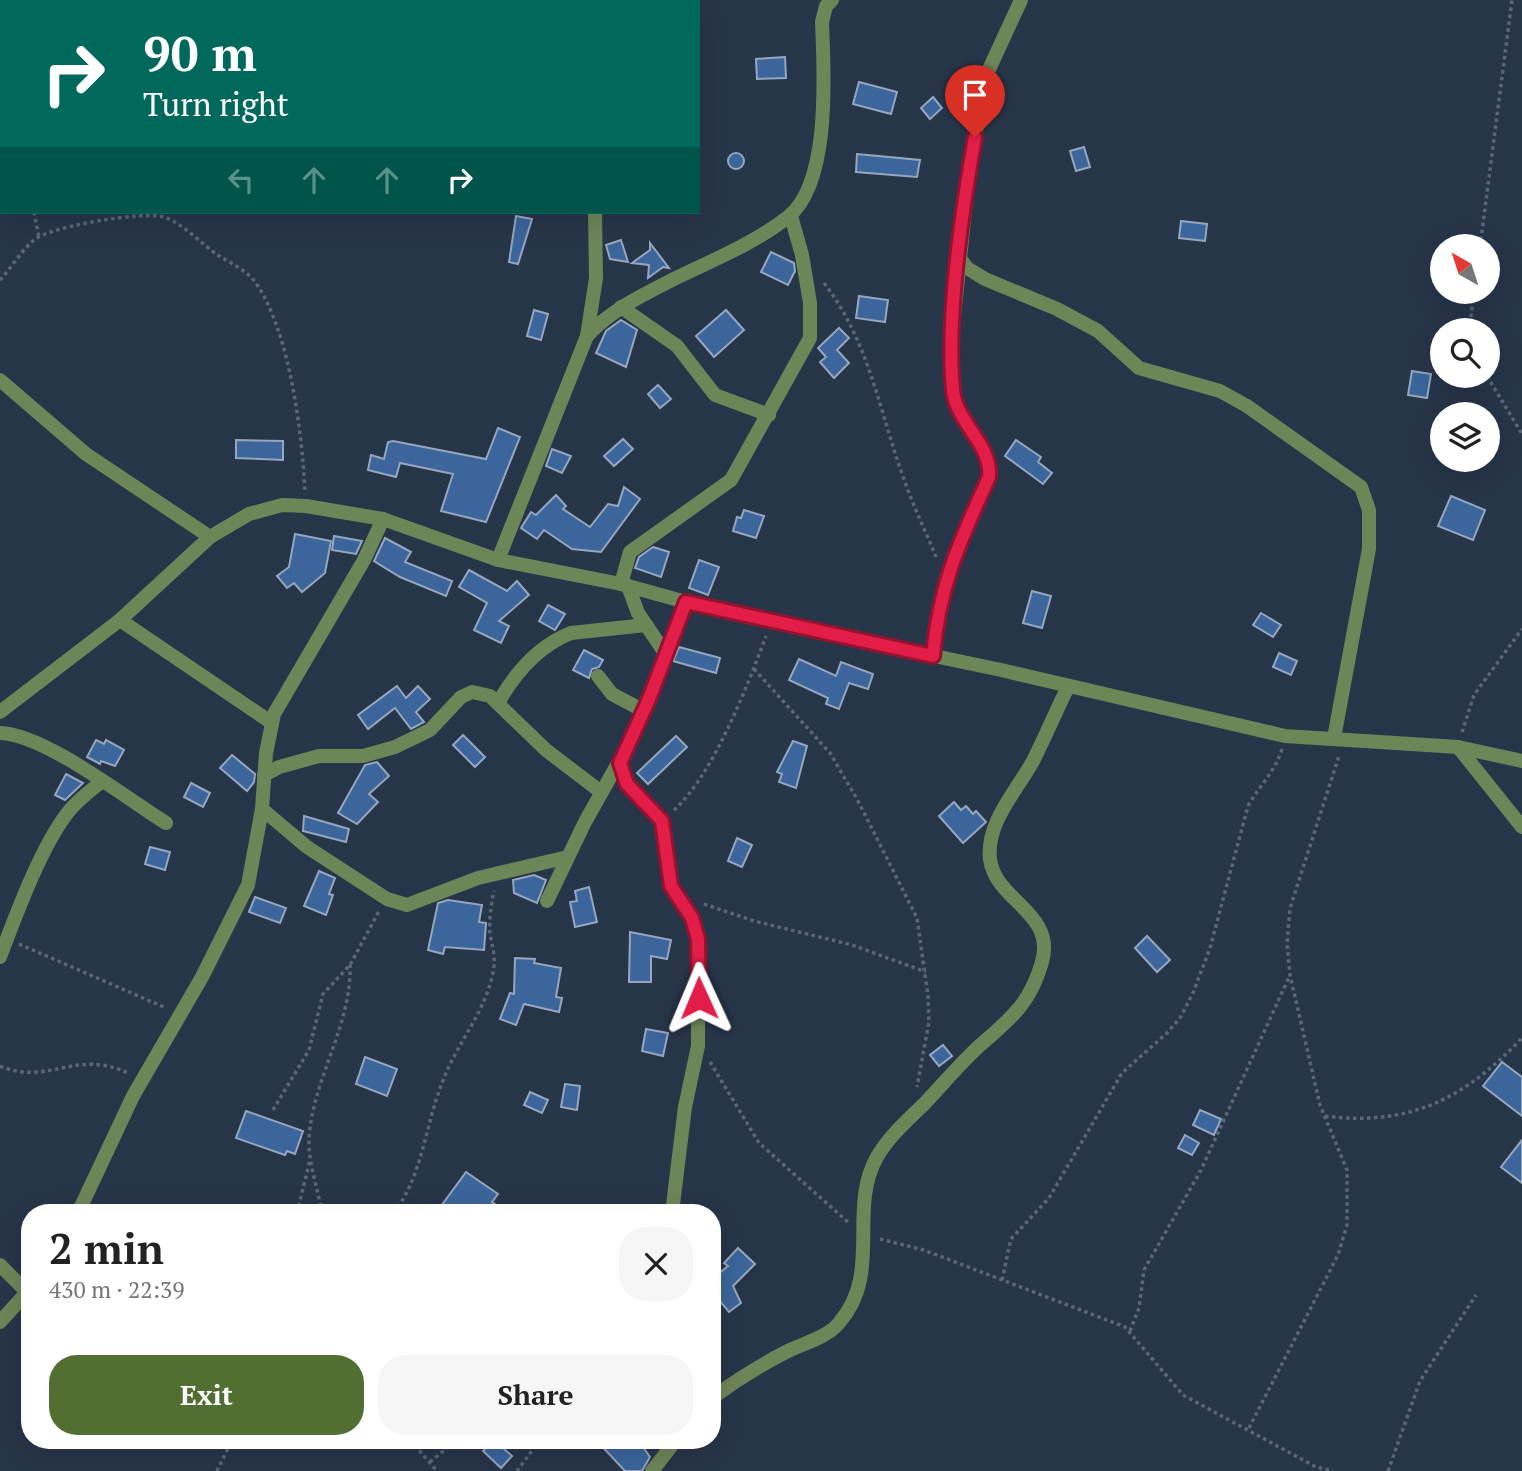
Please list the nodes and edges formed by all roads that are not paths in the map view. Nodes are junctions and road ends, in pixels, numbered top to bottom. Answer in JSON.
{"nodes":[{"id":1,"x":1021,"y":0,"type":"edge"},
{"id":2,"x":828,"y":2,"type":"edge"},
{"id":3,"x":595,"y":214,"type":"edge"},
{"id":4,"x":790,"y":216,"type":"junction"},
{"id":5,"x":959,"y":257,"type":"junction"},
{"id":6,"x":621,"y":307,"type":"junction"},
{"id":7,"x":587,"y":336,"type":"junction"},
{"id":8,"x":0,"y":380,"type":"edge"},
{"id":9,"x":769,"y":415,"type":"junction"},
{"id":10,"x":383,"y":519,"type":"junction"},
{"id":11,"x":210,"y":537,"type":"junction"},
{"id":12,"x":498,"y":559,"type":"junction"},
{"id":13,"x":624,"y":585,"type":"junction"},
{"id":14,"x":686,"y":602,"type":"junction"},
{"id":15,"x":120,"y":620,"type":"junction"},
{"id":16,"x":646,"y":625,"type":"junction"},
{"id":17,"x":665,"y":653,"type":"junction"},
{"id":18,"x":933,"y":656,"type":"junction"},
{"id":19,"x":598,"y":677,"type":"dead end"},
{"id":20,"x":1068,"y":687,"type":"junction"},
{"id":21,"x":498,"y":703,"type":"junction"},
{"id":22,"x":644,"y":710,"type":"junction"},
{"id":23,"x":0,"y":712,"type":"edge"},
{"id":24,"x":272,"y":723,"type":"junction"},
{"id":25,"x":0,"y":733,"type":"edge"},
{"id":26,"x":1340,"y":738,"type":"junction"},
{"id":27,"x":1458,"y":747,"type":"junction"},
{"id":28,"x":1522,"y":761,"type":"edge"},
{"id":29,"x":620,"y":763,"type":"junction"},
{"id":30,"x":264,"y":775,"type":"junction"},
{"id":31,"x":101,"y":782,"type":"junction"},
{"id":32,"x":601,"y":792,"type":"junction"},
{"id":33,"x":262,"y":809,"type":"junction"},
{"id":34,"x":166,"y":823,"type":"dead end"},
{"id":35,"x":1522,"y":827,"type":"edge"},
{"id":36,"x":568,"y":857,"type":"junction"},
{"id":37,"x":547,"y":901,"type":"dead end"},
{"id":38,"x":0,"y":957,"type":"edge"},
{"id":39,"x":82,"y":1204,"type":"edge"},
{"id":40,"x":673,"y":1204,"type":"edge"},
{"id":41,"x":0,"y":1265,"type":"edge"},
{"id":42,"x":21,"y":1284,"type":"edge"},
{"id":43,"x":21,"y":1299,"type":"edge"},
{"id":44,"x":0,"y":1322,"type":"edge"},
{"id":45,"x":721,"y":1392,"type":"edge"},
{"id":46,"x":669,"y":1449,"type":"edge"},
{"id":47,"x":652,"y":1471,"type":"edge"}],
"edges":[{"from":1,"to":5,"type":"street"},
{"from":2,"to":4,"type":"street"},
{"from":3,"to":7,"type":"street"},
{"from":4,"to":6,"type":"street"},
{"from":4,"to":9,"type":"street"},
{"from":5,"to":18,"type":"street"},
{"from":5,"to":26,"type":"street"},
{"from":6,"to":7,"type":"street"},
{"from":6,"to":9,"type":"street"},
{"from":7,"to":12,"type":"street"},
{"from":8,"to":11,"type":"street"},
{"from":9,"to":13,"type":"street"},
{"from":10,"to":11,"type":"street"},
{"from":10,"to":12,"type":"street"},
{"from":10,"to":24,"type":"street"},
{"from":11,"to":15,"type":"street"},
{"from":12,"to":13,"type":"street"},
{"from":13,"to":14,"type":"street"},
{"from":13,"to":16,"type":"street"},
{"from":14,"to":17,"type":"street"},
{"from":14,"to":18,"type":"street"},
{"from":15,"to":23,"type":"street"},
{"from":15,"to":24,"type":"street"},
{"from":16,"to":17,"type":"street"},
{"from":16,"to":21,"type":"street"},
{"from":17,"to":22,"type":"street"},
{"from":18,"to":20,"type":"street"},
{"from":19,"to":22,"type":"street"},
{"from":20,"to":26,"type":"street"},
{"from":20,"to":45,"type":"street"},
{"from":21,"to":30,"type":"street"},
{"from":21,"to":32,"type":"street"},
{"from":22,"to":29,"type":"street"},
{"from":24,"to":30,"type":"street"},
{"from":25,"to":31,"type":"street"},
{"from":26,"to":27,"type":"street"},
{"from":27,"to":28,"type":"street"},
{"from":27,"to":35,"type":"street"},
{"from":29,"to":32,"type":"street"},
{"from":29,"to":40,"type":"street"},
{"from":30,"to":33,"type":"street"},
{"from":31,"to":34,"type":"street"},
{"from":31,"to":38,"type":"street"},
{"from":32,"to":36,"type":"street"},
{"from":33,"to":36,"type":"street"},
{"from":33,"to":39,"type":"street"},
{"from":36,"to":37,"type":"street"},
{"from":41,"to":42,"type":"street"},
{"from":43,"to":44,"type":"street"},
{"from":46,"to":47,"type":"street"}]}
